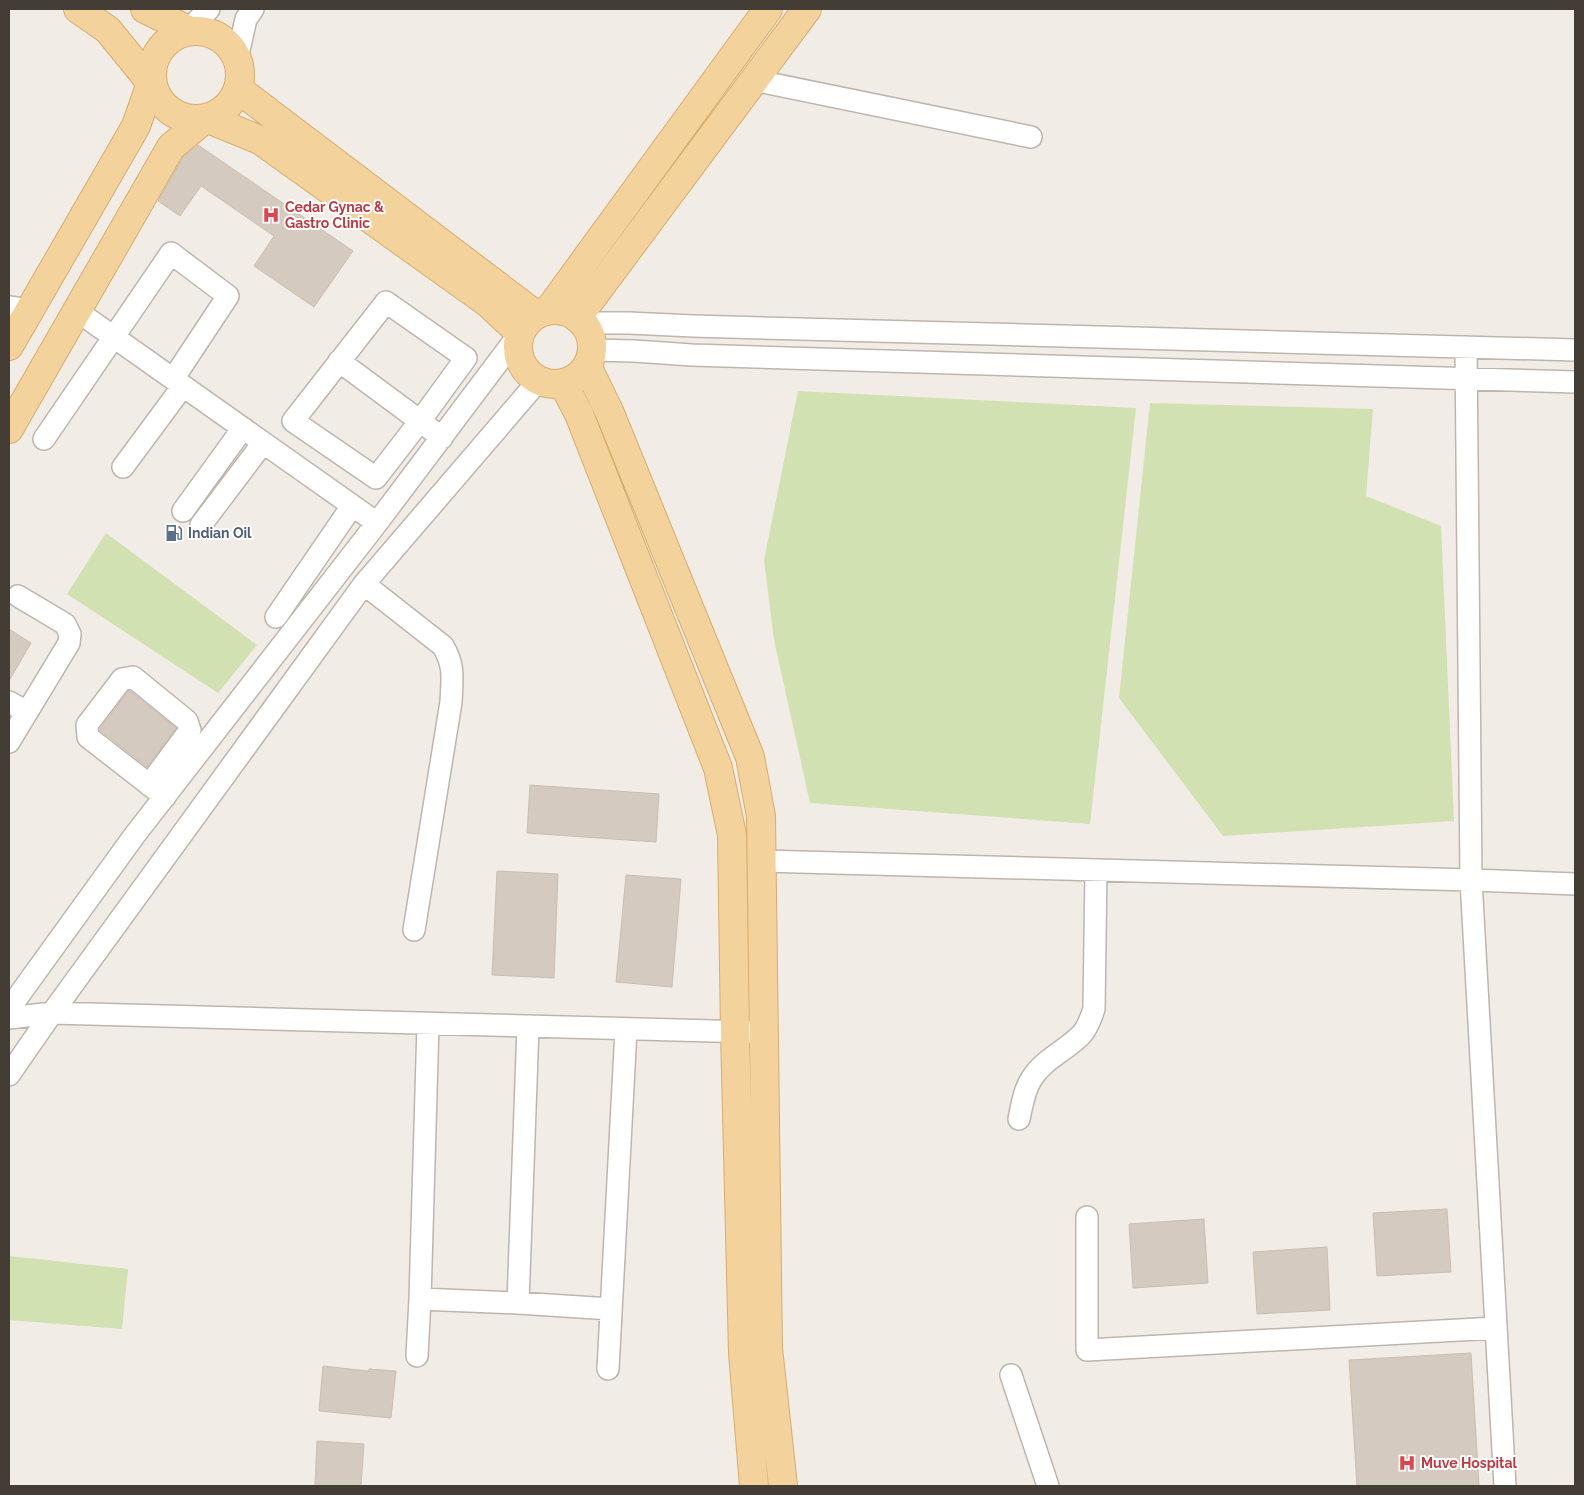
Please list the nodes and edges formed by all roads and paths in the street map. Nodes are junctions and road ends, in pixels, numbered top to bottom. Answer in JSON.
{"nodes":[{"id":1,"x":78,"y":9,"type":"edge"},
{"id":2,"x":145,"y":9,"type":"edge"},
{"id":3,"x":209,"y":9,"type":"edge"},
{"id":4,"x":252,"y":9,"type":"edge"},
{"id":5,"x":764,"y":9,"type":"edge"},
{"id":6,"x":807,"y":9,"type":"edge"},
{"id":7,"x":188,"y":30,"type":"junction"},
{"id":8,"x":237,"y":59,"type":"junction"},
{"id":9,"x":753,"y":80,"type":"junction"},
{"id":10,"x":151,"y":82,"type":"junction"},
{"id":11,"x":238,"y":89,"type":"junction"},
{"id":12,"x":206,"y":118,"type":"junction"},
{"id":13,"x":1031,"y":137,"type":"dead end"},
{"id":14,"x":19,"y":309,"type":"edge"},
{"id":15,"x":77,"y":311,"type":"junction"},
{"id":16,"x":534,"y":320,"type":"junction"},
{"id":17,"x":580,"y":321,"type":"junction"},
{"id":18,"x":114,"y":337,"type":"junction"},
{"id":19,"x":9,"y":346,"type":"edge"},
{"id":20,"x":1466,"y":347,"type":"junction"},
{"id":21,"x":1575,"y":350,"type":"edge"},
{"id":22,"x":589,"y":358,"type":"junction"},
{"id":23,"x":339,"y":362,"type":"junction"},
{"id":24,"x":1468,"y":378,"type":"junction"},
{"id":25,"x":178,"y":382,"type":"junction"},
{"id":26,"x":551,"y":382,"type":"junction"},
{"id":27,"x":1575,"y":382,"type":"edge"},
{"id":28,"x":420,"y":421,"type":"junction"},
{"id":29,"x":243,"y":428,"type":"junction"},
{"id":30,"x":9,"y":429,"type":"edge"},
{"id":31,"x":442,"y":438,"type":"junction"},
{"id":32,"x":44,"y":439,"type":"dead end"},
{"id":33,"x":263,"y":443,"type":"junction"},
{"id":34,"x":123,"y":467,"type":"dead end"},
{"id":35,"x":352,"y":506,"type":"junction"},
{"id":36,"x":183,"y":511,"type":"dead end"},
{"id":37,"x":377,"y":523,"type":"junction"},
{"id":38,"x":201,"y":525,"type":"dead end"},
{"id":39,"x":364,"y":584,"type":"junction"},
{"id":40,"x":18,"y":596,"type":"dead end"},
{"id":41,"x":276,"y":617,"type":"dead end"},
{"id":42,"x":18,"y":707,"type":"edge"},
{"id":43,"x":11,"y":734,"type":"edge"},
{"id":44,"x":157,"y":791,"type":"junction"},
{"id":45,"x":761,"y":861,"type":"junction"},
{"id":46,"x":1096,"y":870,"type":"junction"},
{"id":47,"x":1471,"y":880,"type":"junction"},
{"id":48,"x":1575,"y":884,"type":"edge"},
{"id":49,"x":414,"y":930,"type":"dead end"},
{"id":50,"x":9,"y":1009,"type":"edge"},
{"id":51,"x":52,"y":1013,"type":"junction"},
{"id":52,"x":9,"y":1018,"type":"edge"},
{"id":53,"x":428,"y":1024,"type":"junction"},
{"id":54,"x":528,"y":1027,"type":"junction"},
{"id":55,"x":626,"y":1030,"type":"junction"},
{"id":56,"x":763,"y":1032,"type":"junction"},
{"id":57,"x":735,"y":1033,"type":"junction"},
{"id":58,"x":9,"y":1075,"type":"edge"},
{"id":59,"x":1019,"y":1119,"type":"dead end"},
{"id":60,"x":1087,"y":1217,"type":"dead end"},
{"id":61,"x":420,"y":1299,"type":"junction"},
{"id":62,"x":518,"y":1303,"type":"junction"},
{"id":63,"x":611,"y":1309,"type":"junction"},
{"id":64,"x":1496,"y":1328,"type":"junction"},
{"id":65,"x":417,"y":1356,"type":"dead end"},
{"id":66,"x":608,"y":1369,"type":"dead end"},
{"id":67,"x":1011,"y":1375,"type":"dead end"},
{"id":68,"x":754,"y":1486,"type":"edge"},
{"id":69,"x":783,"y":1486,"type":"edge"},
{"id":70,"x":1048,"y":1486,"type":"edge"},
{"id":71,"x":1505,"y":1486,"type":"edge"}],
"edges":[{"from":1,"to":10,"type":"main road"},
{"from":2,"to":7,"type":"main road"},
{"from":3,"to":7,"type":"street"},
{"from":4,"to":8,"type":"street"},
{"from":5,"to":16,"type":"main road"},
{"from":6,"to":9,"type":"main road"},
{"from":7,"to":8,"type":"main road"},
{"from":7,"to":10,"type":"main road"},
{"from":8,"to":11,"type":"main road"},
{"from":9,"to":13,"type":"street"},
{"from":9,"to":17,"type":"main road"},
{"from":10,"to":12,"type":"main road"},
{"from":10,"to":14,"type":"main road"},
{"from":11,"to":12,"type":"main road"},
{"from":11,"to":16,"type":"main road"},
{"from":12,"to":15,"type":"main road"},
{"from":12,"to":16,"type":"main road"},
{"from":14,"to":19,"type":"main road"},
{"from":15,"to":18,"type":"street"},
{"from":15,"to":30,"type":"main road"},
{"from":16,"to":17,"type":"main road"},
{"from":16,"to":26,"type":"main road"},
{"from":16,"to":31,"type":"street"},
{"from":17,"to":20,"type":"street"},
{"from":17,"to":22,"type":"main road"},
{"from":18,"to":25,"type":"street"},
{"from":18,"to":25,"type":"street"},
{"from":18,"to":32,"type":"street"},
{"from":20,"to":21,"type":"street"},
{"from":20,"to":24,"type":"street"},
{"from":22,"to":24,"type":"street"},
{"from":22,"to":26,"type":"main road"},
{"from":22,"to":45,"type":"main road"},
{"from":23,"to":28,"type":"street"},
{"from":23,"to":28,"type":"street"},
{"from":23,"to":28,"type":"street"},
{"from":24,"to":27,"type":"street"},
{"from":24,"to":47,"type":"street"},
{"from":25,"to":29,"type":"street"},
{"from":25,"to":34,"type":"street"},
{"from":26,"to":39,"type":"street"},
{"from":26,"to":57,"type":"main road"},
{"from":28,"to":31,"type":"street"},
{"from":29,"to":33,"type":"street"},
{"from":29,"to":36,"type":"street"},
{"from":31,"to":37,"type":"street"},
{"from":33,"to":35,"type":"street"},
{"from":33,"to":38,"type":"street"},
{"from":35,"to":37,"type":"street"},
{"from":35,"to":41,"type":"street"},
{"from":37,"to":44,"type":"street"},
{"from":39,"to":49,"type":"street"},
{"from":39,"to":51,"type":"street"},
{"from":40,"to":42,"type":"street"},
{"from":42,"to":43,"type":"street"},
{"from":44,"to":44,"type":"street"},
{"from":44,"to":50,"type":"street"},
{"from":45,"to":46,"type":"street"},
{"from":45,"to":56,"type":"main road"},
{"from":46,"to":47,"type":"street"},
{"from":46,"to":59,"type":"street"},
{"from":47,"to":48,"type":"street"},
{"from":47,"to":64,"type":"street"},
{"from":51,"to":52,"type":"street"},
{"from":51,"to":53,"type":"street"},
{"from":51,"to":58,"type":"street"},
{"from":53,"to":54,"type":"street"},
{"from":53,"to":61,"type":"street"},
{"from":54,"to":55,"type":"street"},
{"from":54,"to":62,"type":"street"},
{"from":55,"to":57,"type":"street"},
{"from":55,"to":63,"type":"street"},
{"from":56,"to":57,"type":"street"},
{"from":56,"to":69,"type":"main road"},
{"from":57,"to":68,"type":"main road"},
{"from":60,"to":64,"type":"street"},
{"from":61,"to":62,"type":"street"},
{"from":61,"to":65,"type":"street"},
{"from":62,"to":63,"type":"street"},
{"from":63,"to":66,"type":"street"},
{"from":64,"to":71,"type":"street"},
{"from":67,"to":70,"type":"street"}]}
